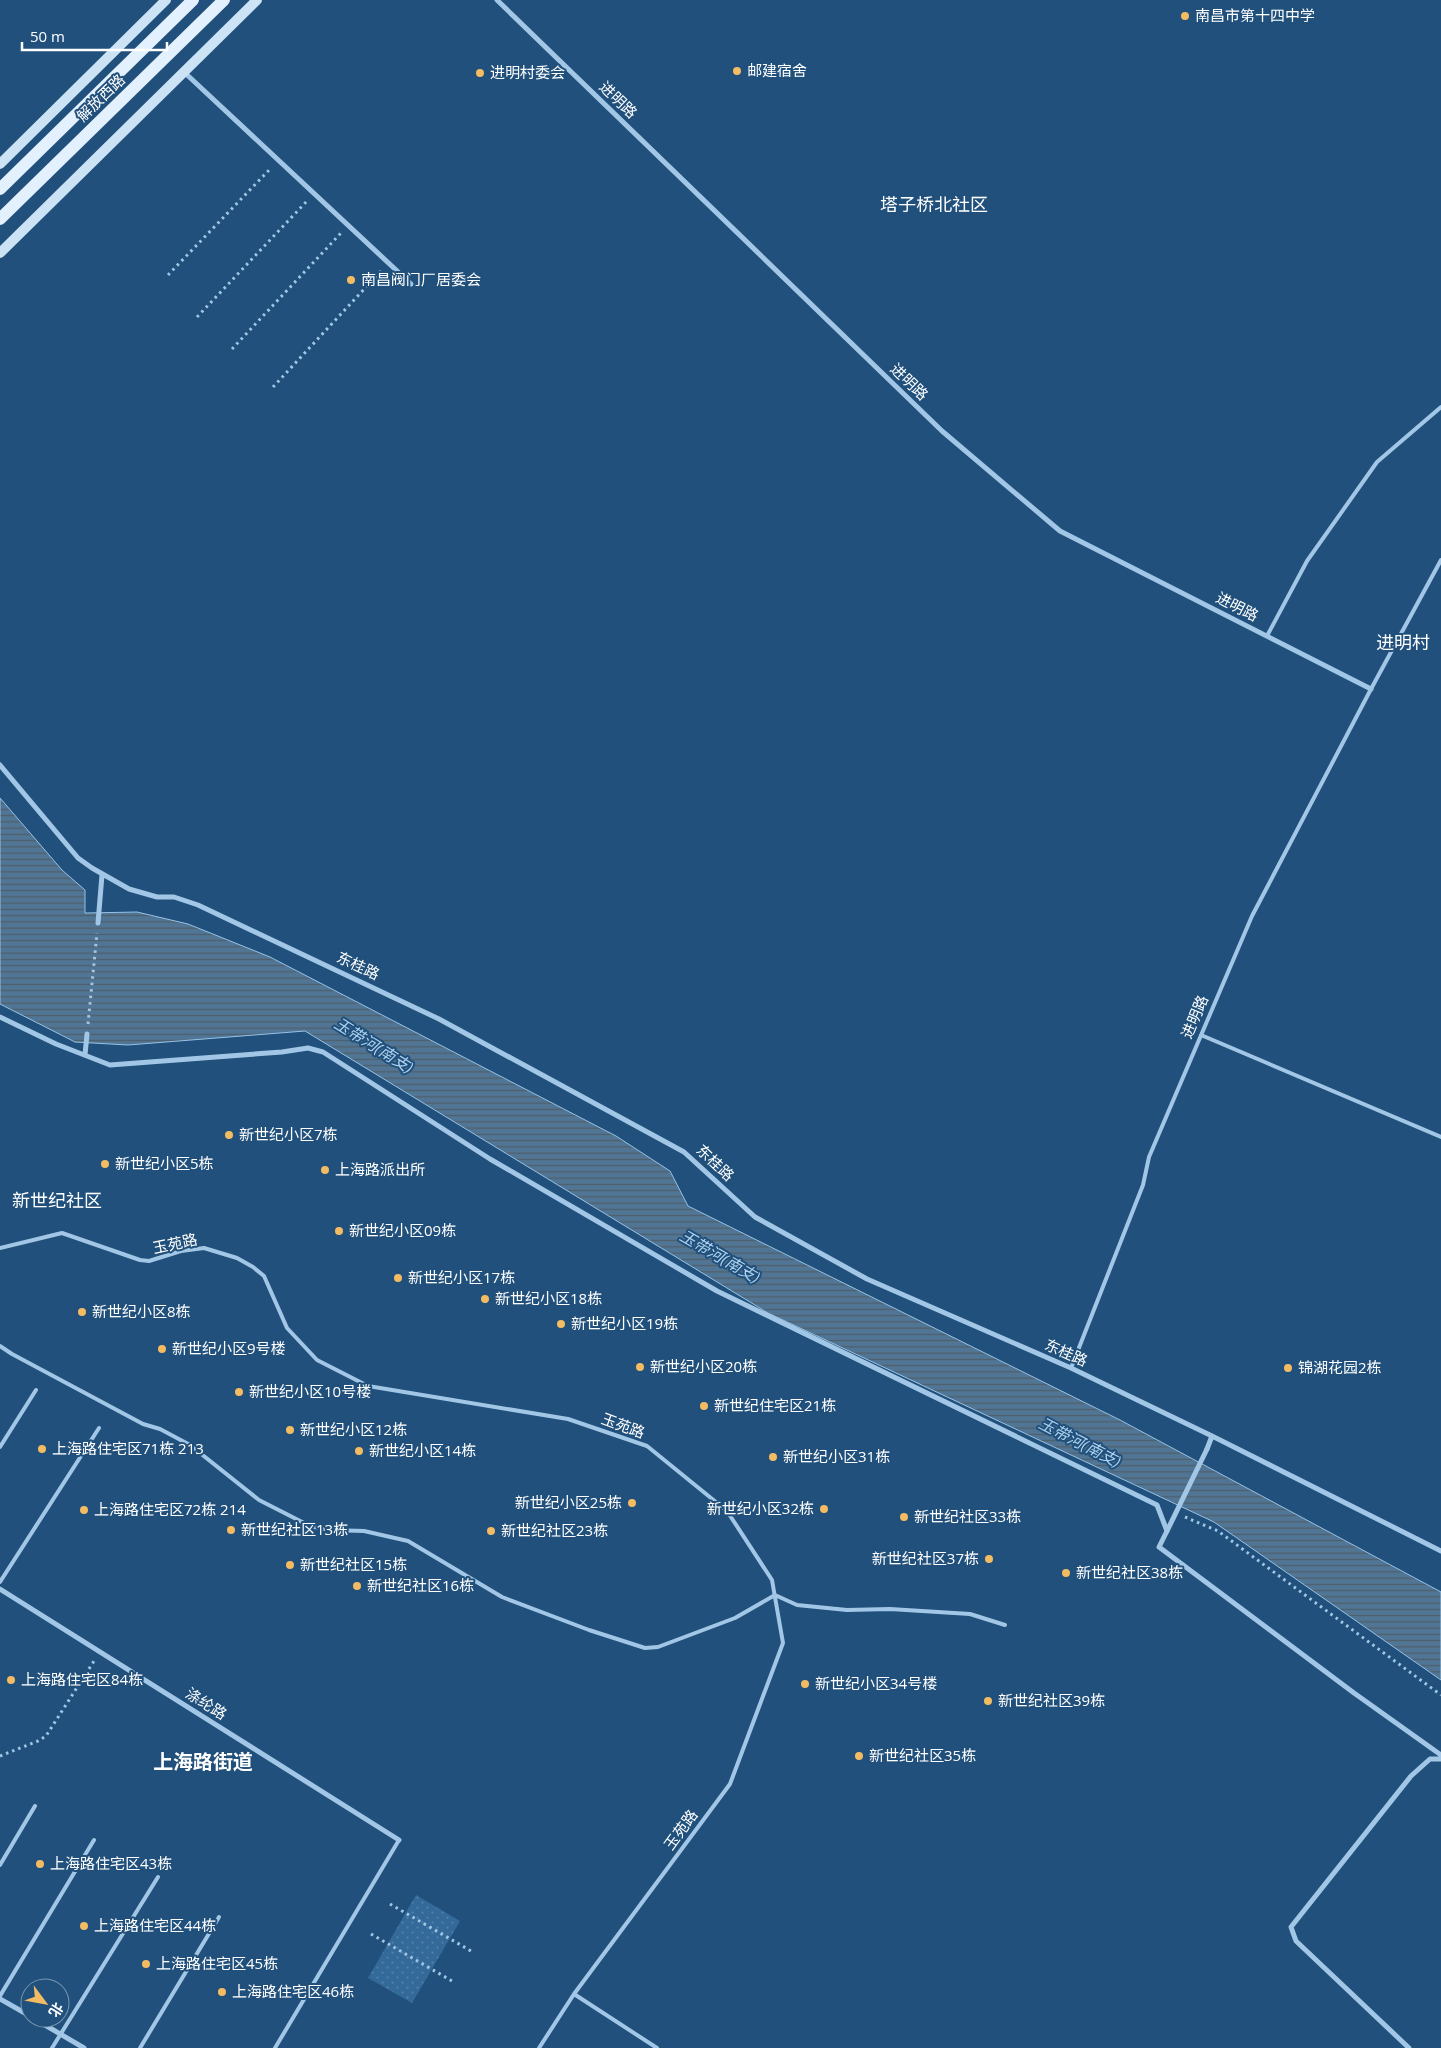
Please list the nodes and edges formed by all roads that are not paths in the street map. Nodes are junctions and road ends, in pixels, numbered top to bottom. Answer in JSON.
{"nodes":[{"id":1,"x":166,"y":0,"type":"edge"},
{"id":2,"x":194,"y":0,"type":"edge"},
{"id":3,"x":224,"y":0,"type":"edge"},
{"id":4,"x":257,"y":0,"type":"edge"},
{"id":5,"x":497,"y":0,"type":"edge"},
{"id":6,"x":184,"y":72,"type":"junction"},
{"id":7,"x":0,"y":164,"type":"edge"},
{"id":8,"x":0,"y":189,"type":"edge"},
{"id":9,"x":0,"y":219,"type":"edge"},
{"id":10,"x":0,"y":253,"type":"edge"},
{"id":11,"x":411,"y":284,"type":"dead end"},
{"id":12,"x":1441,"y":407,"type":"edge"},
{"id":13,"x":1441,"y":560,"type":"edge"},
{"id":14,"x":1267,"y":636,"type":"junction"},
{"id":15,"x":1371,"y":689,"type":"junction"},
{"id":16,"x":0,"y":765,"type":"edge"},
{"id":17,"x":102,"y":875,"type":"junction"},
{"id":18,"x":98,"y":922,"type":"road end"},
{"id":19,"x":0,"y":1017,"type":"edge"},
{"id":20,"x":87,"y":1034,"type":"road end"},
{"id":21,"x":1201,"y":1035,"type":"junction"},
{"id":22,"x":85,"y":1054,"type":"junction"},
{"id":23,"x":1441,"y":1137,"type":"edge"},
{"id":24,"x":0,"y":1248,"type":"edge"},
{"id":25,"x":0,"y":1346,"type":"edge"},
{"id":26,"x":1071,"y":1368,"type":"junction"},
{"id":27,"x":36,"y":1390,"type":"dead end"},
{"id":28,"x":99,"y":1428,"type":"dead end"},
{"id":29,"x":1212,"y":1436,"type":"junction"},
{"id":30,"x":0,"y":1447,"type":"edge"},
{"id":31,"x":1167,"y":1531,"type":"junction"},
{"id":32,"x":1441,"y":1551,"type":"edge"},
{"id":33,"x":0,"y":1582,"type":"edge"},
{"id":34,"x":0,"y":1589,"type":"edge"},
{"id":35,"x":775,"y":1595,"type":"junction"},
{"id":36,"x":1005,"y":1625,"type":"dead end"},
{"id":37,"x":1441,"y":1755,"type":"edge"},
{"id":38,"x":1441,"y":1759,"type":"edge"},
{"id":39,"x":35,"y":1806,"type":"dead end"},
{"id":40,"x":94,"y":1840,"type":"dead end"},
{"id":41,"x":399,"y":1840,"type":"joint"},
{"id":42,"x":0,"y":1865,"type":"edge"},
{"id":43,"x":158,"y":1878,"type":"dead end"},
{"id":44,"x":219,"y":1917,"type":"dead end"},
{"id":45,"x":574,"y":1994,"type":"junction"},
{"id":46,"x":0,"y":1998,"type":"edge"},
{"id":47,"x":20,"y":2010,"type":"edge"},
{"id":48,"x":50,"y":2028,"type":"edge"},
{"id":49,"x":60,"y":2034,"type":"junction"},
{"id":50,"x":52,"y":2048,"type":"edge"},
{"id":51,"x":84,"y":2048,"type":"edge"},
{"id":52,"x":140,"y":2048,"type":"edge"},
{"id":53,"x":275,"y":2048,"type":"edge"},
{"id":54,"x":539,"y":2048,"type":"edge"},
{"id":55,"x":657,"y":2048,"type":"edge"},
{"id":56,"x":1409,"y":2048,"type":"edge"}],
"edges":[{"from":1,"to":7,"type":"main road"},
{"from":2,"to":8,"type":"main road","name":"解放西路"},
{"from":3,"to":9,"type":"main road","name":"解放西路"},
{"from":4,"to":6,"type":"main road"},
{"from":5,"to":14,"type":"street","name":"进明路"},
{"from":6,"to":10,"type":"main road"},
{"from":6,"to":11,"type":"street"},
{"from":12,"to":14,"type":"lane"},
{"from":13,"to":15,"type":"lane","name":"进明路"},
{"from":14,"to":15,"type":"street","name":"进明路"},
{"from":15,"to":21,"type":"lane","name":"进明路"},
{"from":16,"to":17,"type":"street","name":"东桂路"},
{"from":17,"to":18,"type":"street"},
{"from":17,"to":26,"type":"street","name":"东桂路"},
{"from":19,"to":22,"type":"street"},
{"from":20,"to":22,"type":"street"},
{"from":21,"to":23,"type":"lane"},
{"from":21,"to":26,"type":"lane","name":"进明路"},
{"from":22,"to":31,"type":"street"},
{"from":24,"to":35,"type":"lane","name":"玉苑路"},
{"from":25,"to":35,"type":"lane"},
{"from":26,"to":29,"type":"street","name":"东桂路"},
{"from":27,"to":30,"type":"lane"},
{"from":28,"to":33,"type":"lane"},
{"from":29,"to":31,"type":"street","bridge":true},
{"from":29,"to":32,"type":"street","name":"东桂路"},
{"from":31,"to":37,"type":"street"},
{"from":34,"to":41,"type":"street","name":"涤纶路"},
{"from":35,"to":36,"type":"lane"},
{"from":35,"to":45,"type":"lane","name":"玉苑路"},
{"from":38,"to":56,"type":"street"},
{"from":39,"to":42,"type":"lane"},
{"from":40,"to":46,"type":"lane"},
{"from":41,"to":53,"type":"lane"},
{"from":43,"to":49,"type":"lane"},
{"from":44,"to":52,"type":"lane"},
{"from":45,"to":54,"type":"lane","name":"玉苑路"},
{"from":45,"to":55,"type":"lane"},
{"from":46,"to":47,"type":"street"},
{"from":48,"to":49,"type":"street"},
{"from":49,"to":50,"type":"lane"},
{"from":49,"to":51,"type":"street"}]}
